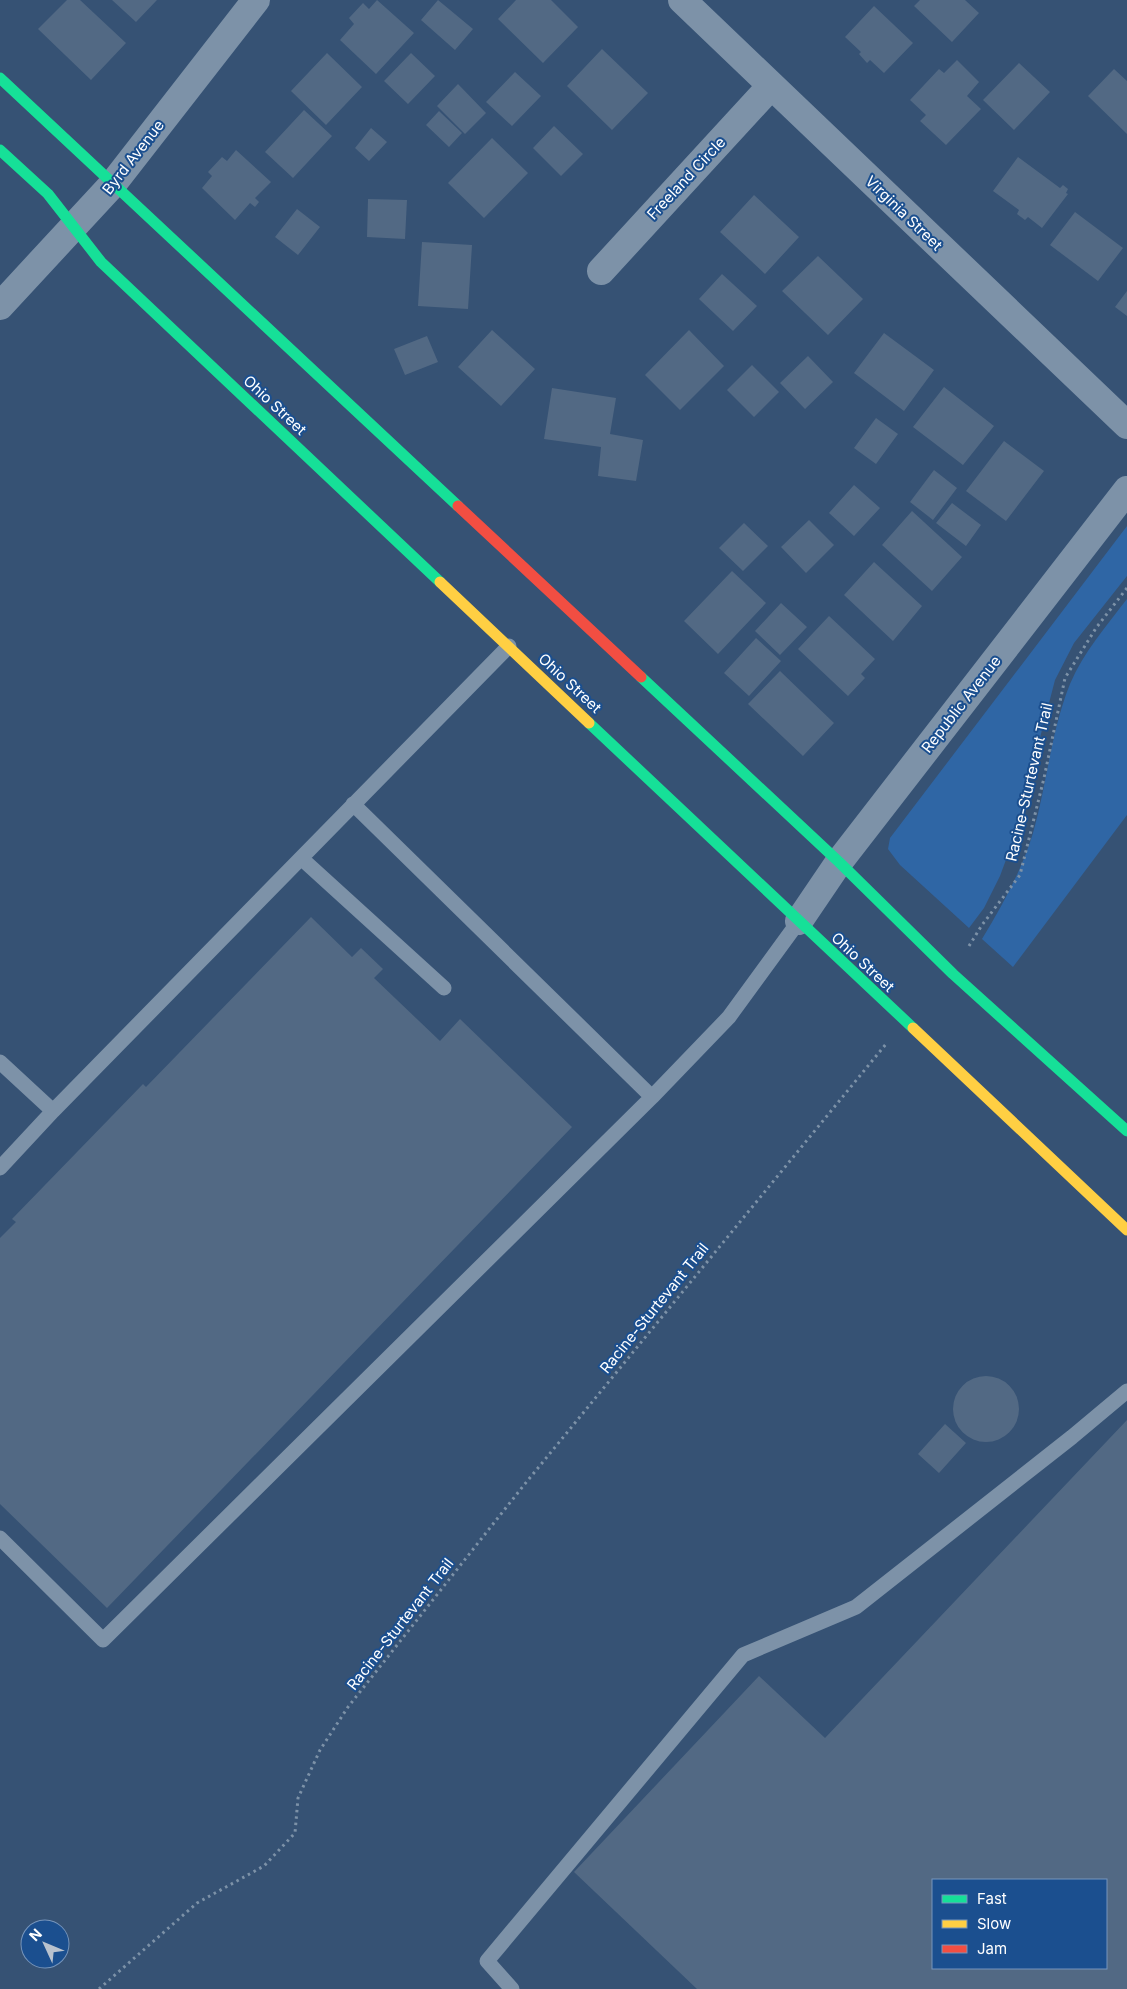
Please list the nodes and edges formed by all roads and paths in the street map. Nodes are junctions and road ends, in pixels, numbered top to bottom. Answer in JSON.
{"nodes":[{"id":1,"x":256,"y":0,"type":"edge"},
{"id":2,"x":682,"y":0,"type":"edge"},
{"id":3,"x":0,"y":78,"type":"edge"},
{"id":4,"x":771,"y":86,"type":"junction"},
{"id":5,"x":0,"y":150,"type":"edge"},
{"id":6,"x":112,"y":185,"type":"junction"},
{"id":7,"x":75,"y":228,"type":"junction"},
{"id":8,"x":601,"y":271,"type":"dead end"},
{"id":9,"x":0,"y":306,"type":"edge"},
{"id":10,"x":1127,"y":425,"type":"edge"},
{"id":11,"x":1127,"y":490,"type":"edge"},
{"id":12,"x":1127,"y":588,"type":"edge"},
{"id":13,"x":509,"y":646,"type":"junction"},
{"id":14,"x":353,"y":804,"type":"junction"},
{"id":15,"x":300,"y":858,"type":"junction"},
{"id":16,"x":839,"y":862,"type":"junction"},
{"id":17,"x":799,"y":921,"type":"junction"},
{"id":18,"x":953,"y":974,"type":"junction"},
{"id":19,"x":444,"y":988,"type":"dead end"},
{"id":20,"x":901,"y":1018,"type":"junction"},
{"id":21,"x":0,"y":1062,"type":"edge"},
{"id":22,"x":652,"y":1097,"type":"junction"},
{"id":23,"x":53,"y":1111,"type":"junction"},
{"id":24,"x":1127,"y":1131,"type":"edge"},
{"id":25,"x":0,"y":1168,"type":"edge"},
{"id":26,"x":1127,"y":1230,"type":"edge"},
{"id":27,"x":1127,"y":1391,"type":"edge"},
{"id":28,"x":0,"y":1538,"type":"edge"},
{"id":29,"x":99,"y":1989,"type":"edge"},
{"id":30,"x":512,"y":1989,"type":"edge"}],
"edges":[{"from":1,"to":6,"type":"street","name":"Byrd Avenue"},
{"from":2,"to":4,"type":"street","name":"Virginia Street"},
{"from":3,"to":6,"type":"street"},
{"from":4,"to":8,"type":"street","name":"Freeland Circle"},
{"from":4,"to":10,"type":"street","name":"Virginia Street"},
{"from":5,"to":7,"type":"street","name":"Ohio Street"},
{"from":6,"to":7,"type":"street","name":"Byrd Avenue"},
{"from":6,"to":16,"type":"street"},
{"from":7,"to":9,"type":"street","name":"Byrd Avenue"},
{"from":7,"to":13,"type":"street","name":"Ohio Street"},
{"from":11,"to":16,"type":"street","name":"Republic Avenue"},
{"from":12,"to":18,"type":"path","name":"Racine-Sturtevant Trail"},
{"from":13,"to":14,"type":"lane"},
{"from":13,"to":17,"type":"street","name":"Ohio Street"},
{"from":14,"to":15,"type":"lane"},
{"from":14,"to":22,"type":"lane"},
{"from":15,"to":19,"type":"lane"},
{"from":15,"to":23,"type":"lane"},
{"from":16,"to":17,"type":"street","name":"Republic Avenue"},
{"from":16,"to":18,"type":"street"},
{"from":17,"to":20,"type":"street","name":"Ohio Street"},
{"from":17,"to":22,"type":"lane"},
{"from":18,"to":24,"type":"street"},
{"from":20,"to":26,"type":"street","name":"Ohio Street"},
{"from":20,"to":29,"type":"path","name":"Racine-Sturtevant Trail"},
{"from":21,"to":23,"type":"lane"},
{"from":22,"to":28,"type":"lane"},
{"from":23,"to":25,"type":"lane"},
{"from":27,"to":30,"type":"lane"}]}
